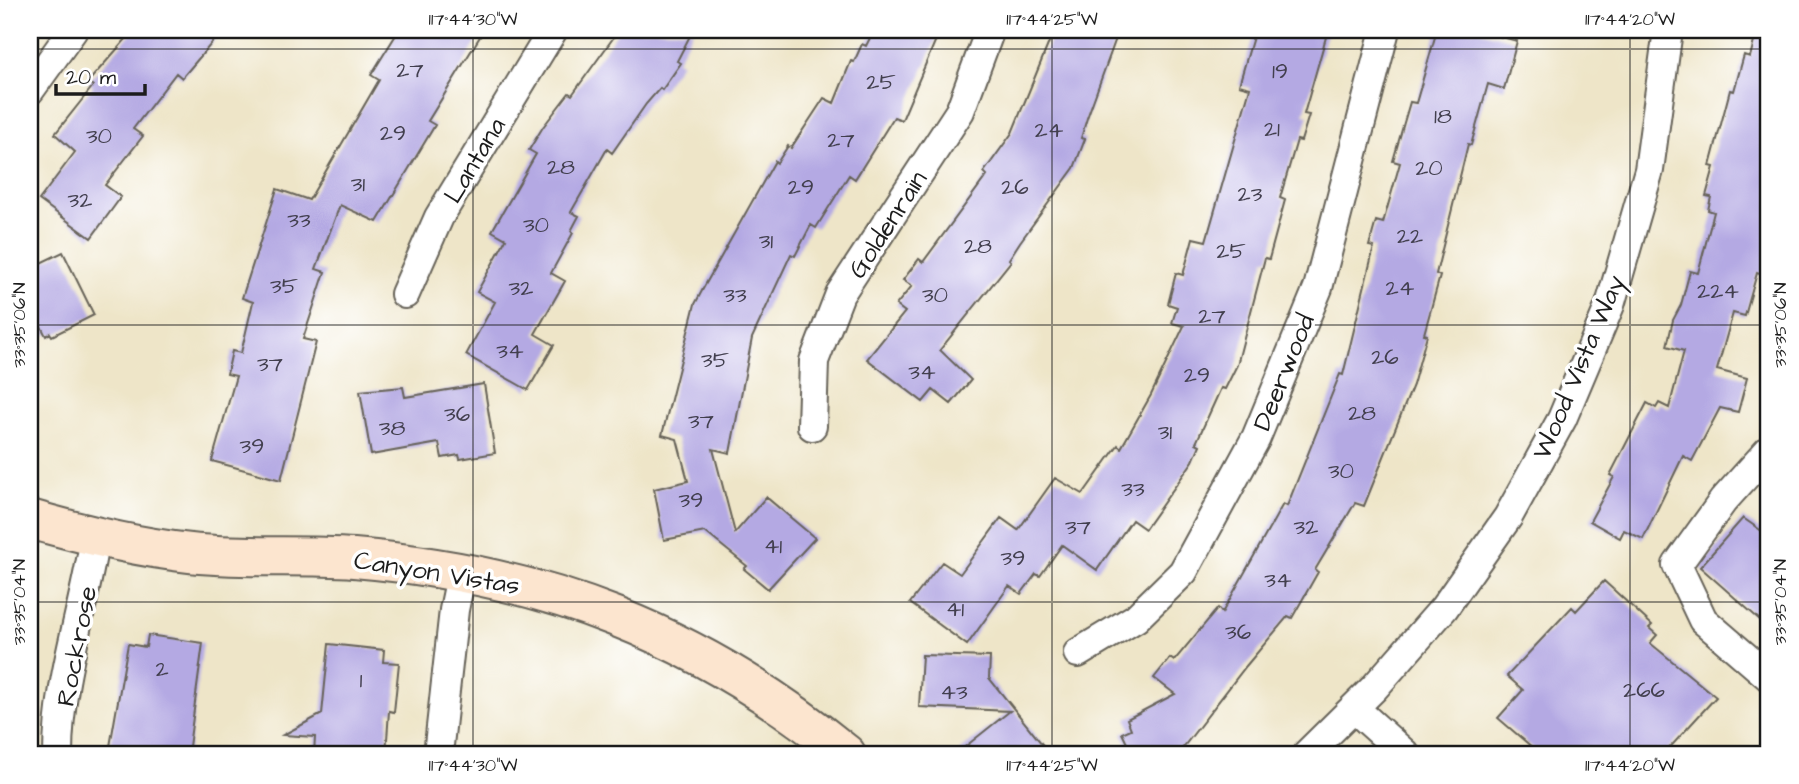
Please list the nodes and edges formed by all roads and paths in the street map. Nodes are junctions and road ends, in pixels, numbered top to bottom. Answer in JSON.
{"nodes":[{"id":1,"x":73,"y":30,"type":"edge"},
{"id":2,"x":553,"y":30,"type":"edge"},
{"id":3,"x":990,"y":30,"type":"edge"},
{"id":4,"x":1385,"y":30,"type":"edge"},
{"id":5,"x":1668,"y":30,"type":"edge"},
{"id":6,"x":30,"y":90,"type":"edge"},
{"id":7,"x":405,"y":295,"type":"dead end"},
{"id":8,"x":813,"y":426,"type":"dead end"},
{"id":9,"x":1769,"y":450,"type":"edge"},
{"id":10,"x":30,"y":519,"type":"edge"},
{"id":11,"x":95,"y":537,"type":"junction"},
{"id":12,"x":461,"y":570,"type":"junction"},
{"id":13,"x":1079,"y":653,"type":"dead end"},
{"id":14,"x":1769,"y":677,"type":"edge"},
{"id":15,"x":1354,"y":708,"type":"junction"},
{"id":16,"x":1320,"y":750,"type":"edge"},
{"id":17,"x":58,"y":754,"type":"edge"},
{"id":18,"x":438,"y":754,"type":"edge"},
{"id":19,"x":845,"y":754,"type":"edge"},
{"id":20,"x":1405,"y":754,"type":"edge"}],
"edges":[{"from":1,"to":6,"type":"street"},
{"from":2,"to":7,"type":"street","name":"Lantana"},
{"from":3,"to":8,"type":"street","name":"Goldenrain"},
{"from":4,"to":13,"type":"street","name":"Deerwood"},
{"from":5,"to":15,"type":"street","name":"Wood Vista Way"},
{"from":9,"to":14,"type":"street"},
{"from":10,"to":11,"type":"street","name":"Canyon Vistas"},
{"from":11,"to":12,"type":"street","name":"Canyon Vistas"},
{"from":11,"to":17,"type":"street","name":"Rockrose"},
{"from":12,"to":18,"type":"street"},
{"from":12,"to":19,"type":"street","name":"Canyon Vistas"},
{"from":15,"to":16,"type":"street","name":"Wood Vista Way"},
{"from":15,"to":20,"type":"street"}]}
